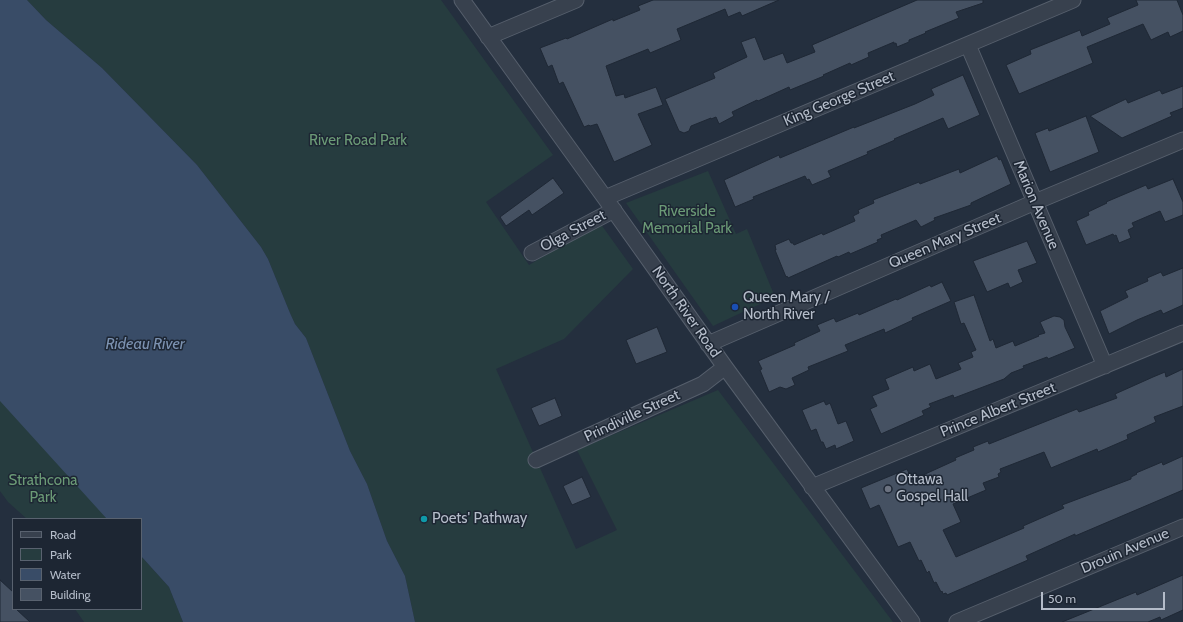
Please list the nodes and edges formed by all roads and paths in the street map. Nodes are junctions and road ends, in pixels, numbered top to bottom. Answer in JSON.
{"nodes":[{"id":1,"x":462,"y":0,"type":"edge"},
{"id":2,"x":576,"y":0,"type":"edge"},
{"id":3,"x":1073,"y":0,"type":"edge"},
{"id":4,"x":488,"y":37,"type":"junction"},
{"id":5,"x":968,"y":45,"type":"junction"},
{"id":6,"x":1183,"y":140,"type":"edge"},
{"id":7,"x":1035,"y":202,"type":"junction"},
{"id":8,"x":610,"y":204,"type":"junction"},
{"id":9,"x":532,"y":253,"type":"dead end"},
{"id":10,"x":1183,"y":333,"type":"edge"},
{"id":11,"x":708,"y":344,"type":"junction"},
{"id":12,"x":1105,"y":366,"type":"junction"},
{"id":13,"x":725,"y":368,"type":"junction"},
{"id":14,"x":536,"y":460,"type":"dead end"},
{"id":15,"x":812,"y":487,"type":"junction"},
{"id":16,"x":1183,"y":527,"type":"edge"},
{"id":17,"x":912,"y":622,"type":"edge"},
{"id":18,"x":957,"y":622,"type":"edge"}],
"edges":[{"from":1,"to":4,"type":"street","name":"North River Road"},
{"from":2,"to":4,"type":"street"},
{"from":3,"to":5,"type":"street","name":"King George Street"},
{"from":4,"to":8,"type":"street","name":"North River Road"},
{"from":5,"to":7,"type":"street","name":"Marion Avenue"},
{"from":5,"to":8,"type":"street","name":"King George Street"},
{"from":6,"to":7,"type":"street","name":"Queen Mary Street"},
{"from":7,"to":11,"type":"street","name":"Queen Mary Street"},
{"from":7,"to":12,"type":"street","name":"Marion Avenue"},
{"from":8,"to":9,"type":"street","name":"Olga Street"},
{"from":8,"to":11,"type":"street","name":"North River Road"},
{"from":10,"to":12,"type":"street","name":"Prince Albert Street"},
{"from":11,"to":13,"type":"street","name":"North River Road"},
{"from":12,"to":15,"type":"street","name":"Prince Albert Street"},
{"from":13,"to":14,"type":"street","name":"Prindiville Street"},
{"from":13,"to":15,"type":"street","name":"North River Road"},
{"from":15,"to":17,"type":"street","name":"North River Road"},
{"from":16,"to":18,"type":"street","name":"Drouin Avenue"}]}
